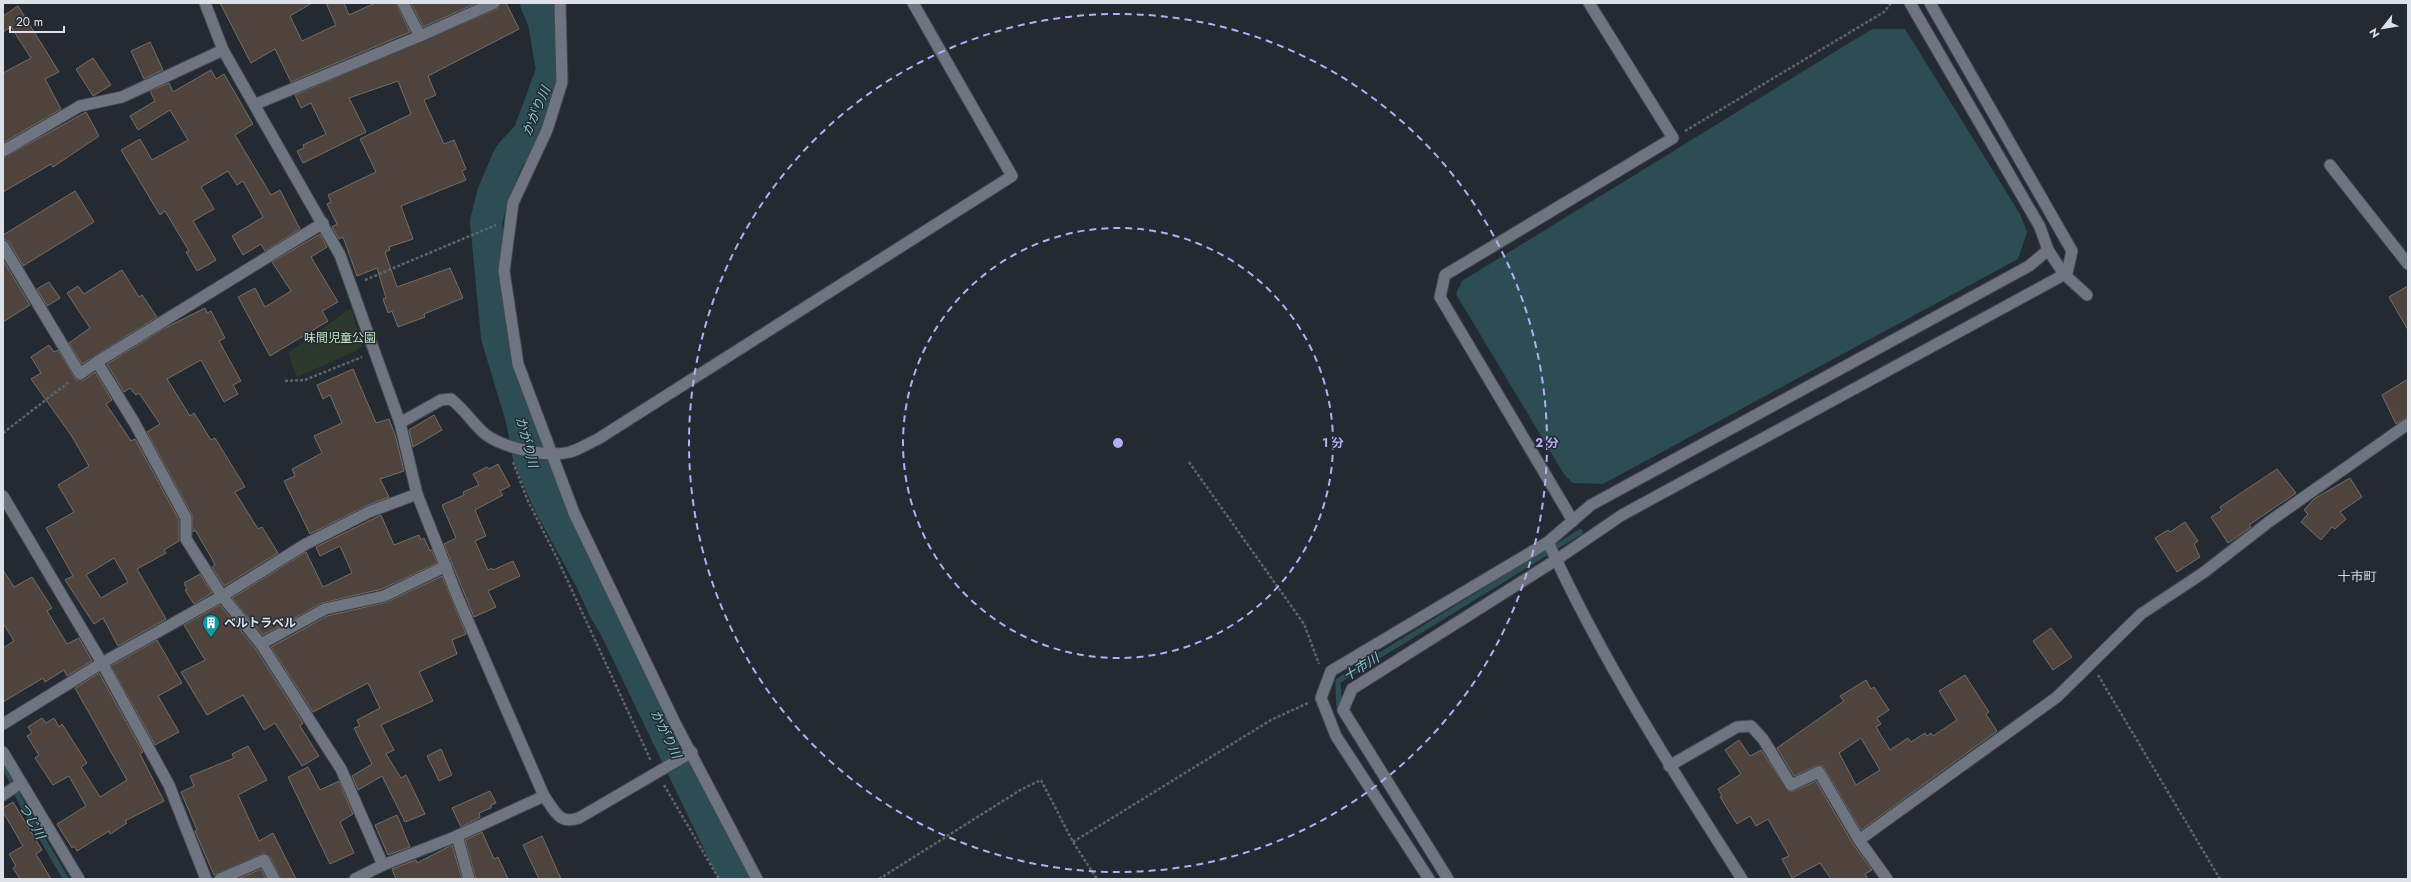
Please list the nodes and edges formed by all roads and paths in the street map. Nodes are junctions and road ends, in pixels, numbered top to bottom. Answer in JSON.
{"nodes":[{"id":1,"x":205,"y":3,"type":"edge"},
{"id":2,"x":404,"y":3,"type":"edge"},
{"id":3,"x":494,"y":3,"type":"edge"},
{"id":4,"x":560,"y":3,"type":"edge"},
{"id":5,"x":913,"y":3,"type":"edge"},
{"id":6,"x":1589,"y":3,"type":"edge"},
{"id":7,"x":1891,"y":3,"type":"edge"},
{"id":8,"x":1910,"y":3,"type":"edge"},
{"id":9,"x":1930,"y":3,"type":"edge"},
{"id":10,"x":420,"y":36,"type":"junction"},
{"id":11,"x":223,"y":50,"type":"junction"},
{"id":12,"x":256,"y":104,"type":"junction"},
{"id":13,"x":1673,"y":138,"type":"junction"},
{"id":14,"x":3,"y":151,"type":"edge"},
{"id":15,"x":2330,"y":165,"type":"dead end"},
{"id":16,"x":323,"y":222,"type":"junction"},
{"id":17,"x":479,"y":234,"type":"dead end"},
{"id":18,"x":3,"y":246,"type":"edge"},
{"id":19,"x":2048,"y":250,"type":"junction"},
{"id":20,"x":2408,"y":264,"type":"edge"},
{"id":21,"x":2064,"y":274,"type":"junction"},
{"id":22,"x":351,"y":286,"type":"junction"},
{"id":23,"x":2087,"y":295,"type":"dead end"},
{"id":24,"x":374,"y":352,"type":"junction"},
{"id":25,"x":97,"y":362,"type":"junction"},
{"id":26,"x":84,"y":371,"type":"junction"},
{"id":27,"x":284,"y":381,"type":"dead end"},
{"id":28,"x":400,"y":423,"type":"junction"},
{"id":29,"x":2408,"y":424,"type":"edge"},
{"id":30,"x":3,"y":433,"type":"edge"},
{"id":31,"x":507,"y":446,"type":"junction"},
{"id":32,"x":553,"y":454,"type":"junction"},
{"id":33,"x":1189,"y":462,"type":"dead end"},
{"id":34,"x":418,"y":494,"type":"junction"},
{"id":35,"x":3,"y":496,"type":"edge"},
{"id":36,"x":1573,"y":521,"type":"junction"},
{"id":37,"x":1548,"y":542,"type":"junction"},
{"id":38,"x":1556,"y":560,"type":"junction"},
{"id":39,"x":446,"y":566,"type":"junction"},
{"id":40,"x":222,"y":596,"type":"junction"},
{"id":41,"x":261,"y":644,"type":"junction"},
{"id":42,"x":102,"y":663,"type":"junction"},
{"id":43,"x":2091,"y":664,"type":"junction"},
{"id":44,"x":1326,"y":684,"type":"junction"},
{"id":45,"x":1321,"y":698,"type":"junction"},
{"id":46,"x":3,"y":724,"type":"edge"},
{"id":47,"x":3,"y":752,"type":"edge"},
{"id":48,"x":692,"y":752,"type":"junction"},
{"id":49,"x":1669,"y":766,"type":"junction"},
{"id":50,"x":657,"y":773,"type":"junction"},
{"id":51,"x":21,"y":783,"type":"junction"},
{"id":52,"x":3,"y":795,"type":"edge"},
{"id":53,"x":544,"y":796,"type":"junction"},
{"id":54,"x":457,"y":836,"type":"junction"},
{"id":55,"x":1859,"y":840,"type":"junction"},
{"id":56,"x":1073,"y":842,"type":"junction"},
{"id":57,"x":383,"y":865,"type":"junction"},
{"id":58,"x":79,"y":879,"type":"edge"},
{"id":59,"x":206,"y":879,"type":"edge"},
{"id":60,"x":220,"y":879,"type":"edge"},
{"id":61,"x":274,"y":879,"type":"edge"},
{"id":62,"x":355,"y":879,"type":"edge"},
{"id":63,"x":470,"y":879,"type":"edge"},
{"id":64,"x":719,"y":879,"type":"edge"},
{"id":65,"x":757,"y":879,"type":"edge"},
{"id":66,"x":879,"y":879,"type":"edge"},
{"id":67,"x":1097,"y":879,"type":"edge"},
{"id":68,"x":1429,"y":879,"type":"edge"},
{"id":69,"x":1448,"y":879,"type":"edge"},
{"id":70,"x":1742,"y":879,"type":"edge"},
{"id":71,"x":1887,"y":879,"type":"edge"},
{"id":72,"x":2220,"y":879,"type":"edge"}],
"edges":[{"from":1,"to":11,"type":"street"},
{"from":2,"to":10,"type":"street"},
{"from":3,"to":10,"type":"street"},
{"from":4,"to":32,"type":"street"},
{"from":5,"to":32,"type":"street"},
{"from":6,"to":13,"type":"street"},
{"from":7,"to":13,"type":"path"},
{"from":8,"to":19,"type":"street"},
{"from":9,"to":21,"type":"street"},
{"from":10,"to":12,"type":"street"},
{"from":11,"to":12,"type":"street"},
{"from":11,"to":14,"type":"street"},
{"from":12,"to":16,"type":"street"},
{"from":13,"to":36,"type":"street"},
{"from":15,"to":20,"type":"street"},
{"from":16,"to":22,"type":"street"},
{"from":16,"to":25,"type":"street"},
{"from":17,"to":22,"type":"path"},
{"from":18,"to":26,"type":"street"},
{"from":19,"to":21,"type":"street"},
{"from":19,"to":36,"type":"street"},
{"from":21,"to":23,"type":"street"},
{"from":21,"to":38,"type":"street"},
{"from":22,"to":24,"type":"street"},
{"from":24,"to":27,"type":"path"},
{"from":24,"to":28,"type":"street"},
{"from":25,"to":26,"type":"street"},
{"from":25,"to":40,"type":"street"},
{"from":26,"to":30,"type":"path"},
{"from":28,"to":31,"type":"street"},
{"from":28,"to":34,"type":"street"},
{"from":29,"to":43,"type":"street"},
{"from":31,"to":32,"type":"street"},
{"from":31,"to":50,"type":"path"},
{"from":32,"to":48,"type":"street"},
{"from":33,"to":44,"type":"path"},
{"from":34,"to":39,"type":"street"},
{"from":34,"to":40,"type":"street"},
{"from":35,"to":42,"type":"street"},
{"from":36,"to":37,"type":"street"},
{"from":37,"to":38,"type":"street"},
{"from":37,"to":44,"type":"street"},
{"from":38,"to":49,"type":"street"},
{"from":38,"to":69,"type":"street"},
{"from":39,"to":41,"type":"street"},
{"from":39,"to":53,"type":"street"},
{"from":40,"to":41,"type":"street"},
{"from":40,"to":42,"type":"street"},
{"from":41,"to":57,"type":"street"},
{"from":42,"to":46,"type":"street"},
{"from":42,"to":59,"type":"street"},
{"from":43,"to":55,"type":"street"},
{"from":43,"to":72,"type":"path"},
{"from":44,"to":45,"type":"street"},
{"from":45,"to":56,"type":"path"},
{"from":45,"to":68,"type":"street"},
{"from":47,"to":51,"type":"street"},
{"from":48,"to":50,"type":"street"},
{"from":48,"to":65,"type":"street"},
{"from":49,"to":55,"type":"street"},
{"from":49,"to":70,"type":"street"},
{"from":50,"to":53,"type":"street"},
{"from":50,"to":64,"type":"path"},
{"from":51,"to":52,"type":"street"},
{"from":51,"to":58,"type":"street"},
{"from":53,"to":54,"type":"street"},
{"from":54,"to":57,"type":"street"},
{"from":54,"to":63,"type":"street"},
{"from":55,"to":71,"type":"street"},
{"from":56,"to":66,"type":"path"},
{"from":56,"to":67,"type":"path"},
{"from":57,"to":62,"type":"street"},
{"from":60,"to":61,"type":"street"}]}
